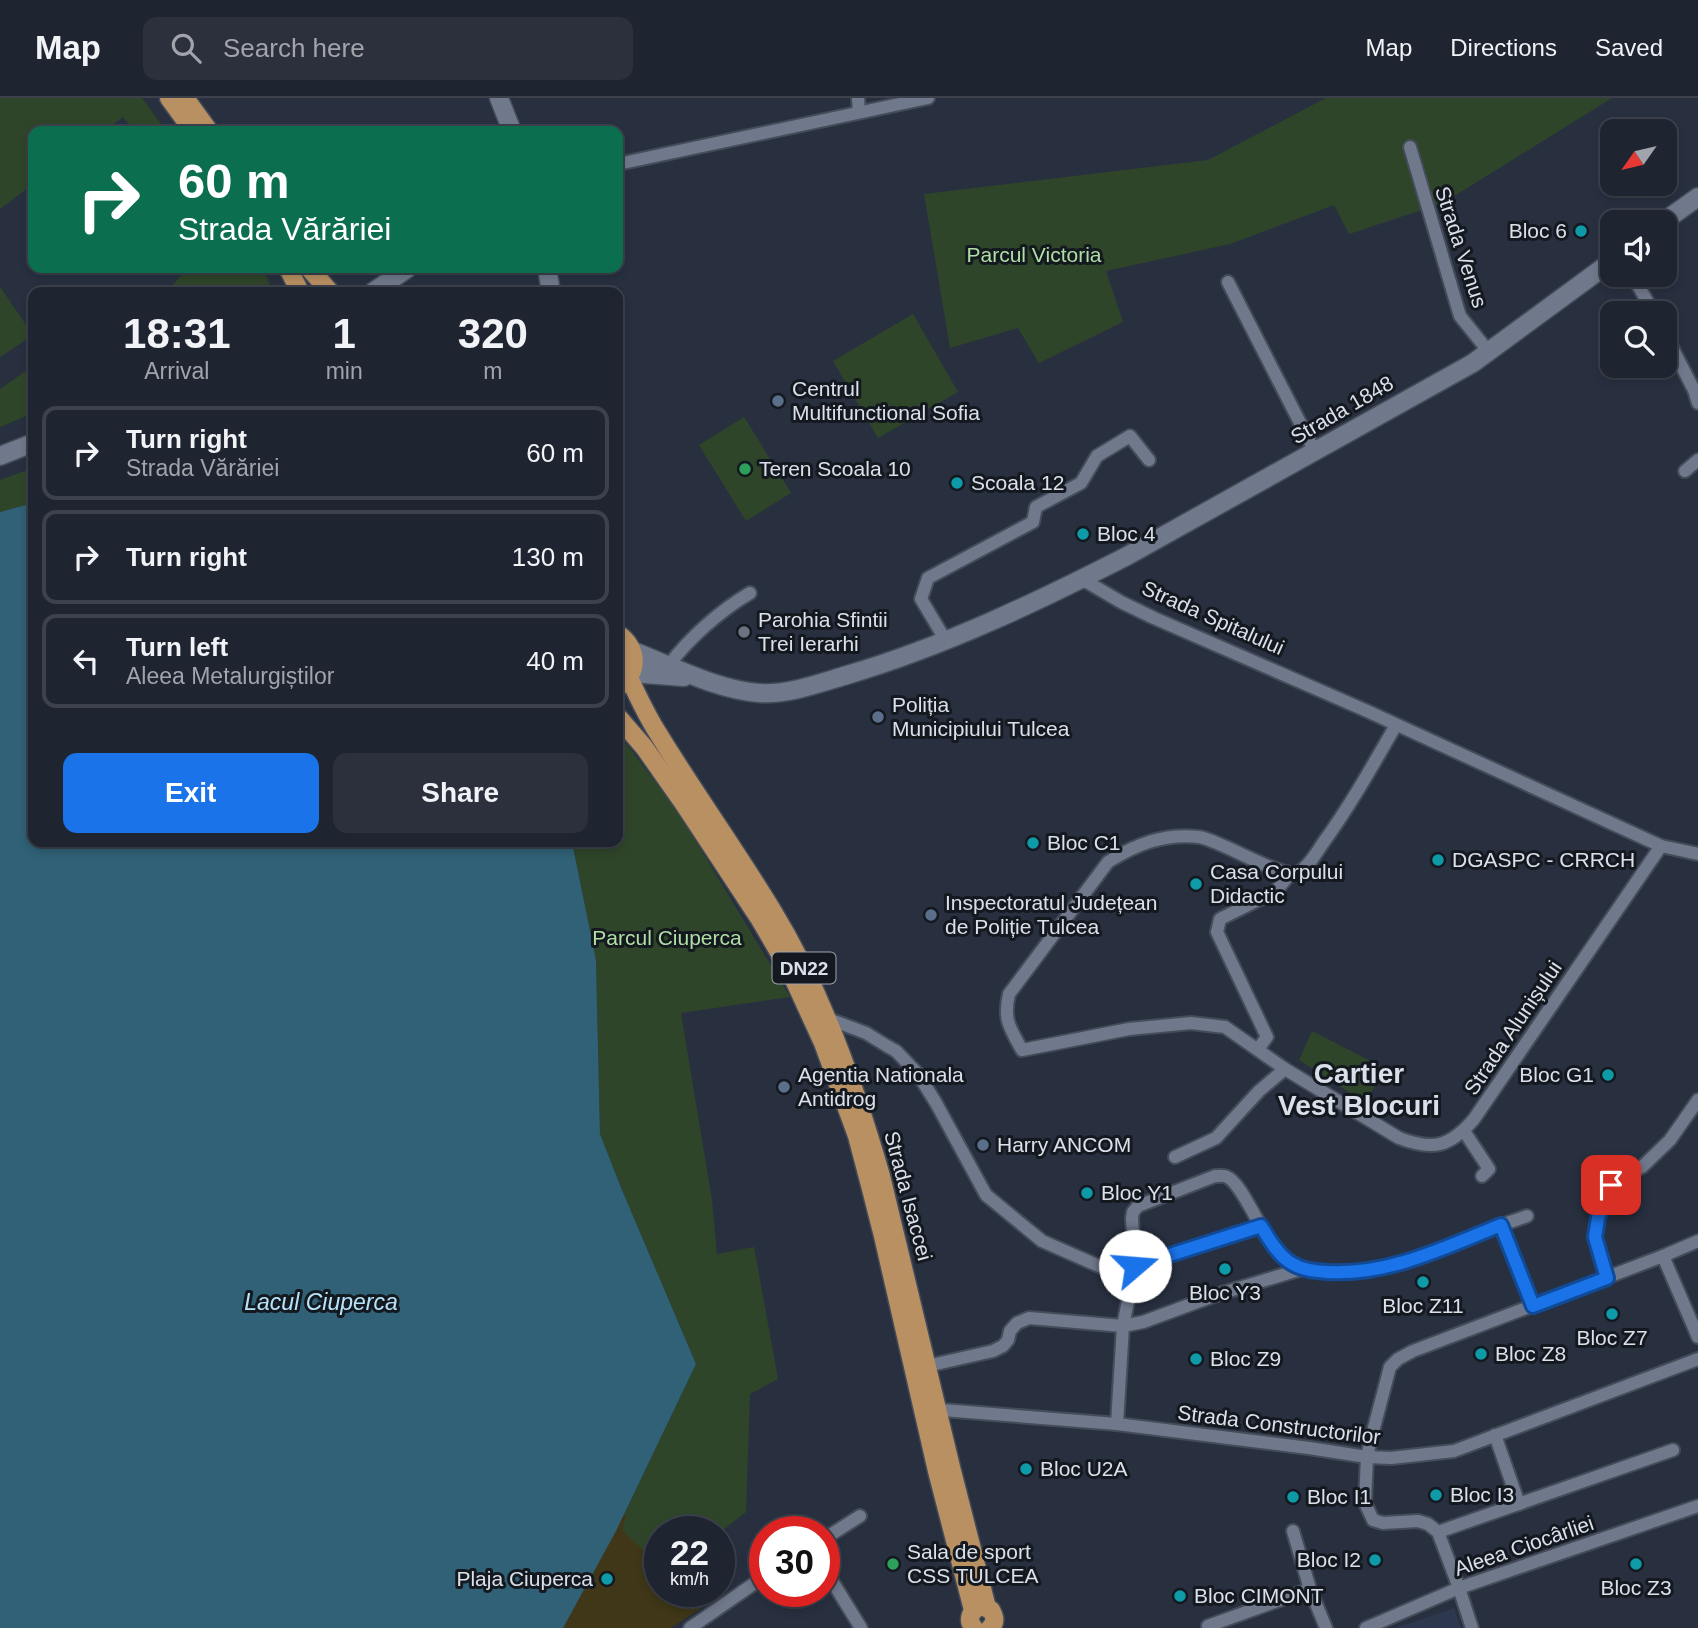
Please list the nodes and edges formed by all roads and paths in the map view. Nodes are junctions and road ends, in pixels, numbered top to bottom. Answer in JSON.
{"nodes":[{"id":1,"x":169,"y":98,"type":"edge"},
{"id":2,"x":185,"y":98,"type":"edge"},
{"id":3,"x":499,"y":98,"type":"edge"},
{"id":4,"x":858,"y":98,"type":"edge"},
{"id":5,"x":928,"y":98,"type":"edge"},
{"id":6,"x":859,"y":112,"type":"junction"},
{"id":7,"x":189,"y":126,"type":"edge"},
{"id":8,"x":205,"y":126,"type":"edge"},
{"id":9,"x":510,"y":126,"type":"edge"},
{"id":10,"x":1410,"y":147,"type":"dead end"},
{"id":11,"x":623,"y":163,"type":"edge"},
{"id":12,"x":1698,"y":197,"type":"edge"},
{"id":13,"x":1677,"y":212,"type":"edge"},
{"id":14,"x":1600,"y":270,"type":"edge"},
{"id":15,"x":313,"y":273,"type":"edge"},
{"id":16,"x":401,"y":273,"type":"edge"},
{"id":17,"x":1228,"y":282,"type":"dead end"},
{"id":18,"x":326,"y":287,"type":"edge"},
{"id":19,"x":380,"y":287,"type":"edge"},
{"id":20,"x":1489,"y":352,"type":"junction"},
{"id":21,"x":1677,"y":357,"type":"edge"},
{"id":22,"x":1698,"y":403,"type":"edge"},
{"id":23,"x":28,"y":445,"type":"edge"},
{"id":24,"x":1315,"y":452,"type":"junction"},
{"id":25,"x":0,"y":456,"type":"edge"},
{"id":26,"x":1149,"y":460,"type":"dead end"},
{"id":27,"x":1698,"y":460,"type":"edge"},
{"id":28,"x":1685,"y":471,"type":"dead end"},
{"id":29,"x":1082,"y":579,"type":"junction"},
{"id":30,"x":750,"y":593,"type":"dead end"},
{"id":31,"x":623,"y":638,"type":"edge"},
{"id":32,"x":946,"y":641,"type":"junction"},
{"id":33,"x":633,"y":651,"type":"junction"},
{"id":34,"x":669,"y":665,"type":"junction"},
{"id":35,"x":701,"y":679,"type":"junction"},
{"id":36,"x":626,"y":680,"type":"edge"},
{"id":37,"x":623,"y":724,"type":"edge"},
{"id":38,"x":1396,"y":725,"type":"junction"},
{"id":39,"x":1661,"y":846,"type":"junction"},
{"id":40,"x":1698,"y":854,"type":"edge"},
{"id":41,"x":1291,"y":873,"type":"junction"},
{"id":42,"x":826,"y":1017,"type":"junction"},
{"id":43,"x":1258,"y":1049,"type":"junction"},
{"id":44,"x":1285,"y":1069,"type":"junction"},
{"id":45,"x":1698,"y":1100,"type":"edge"},
{"id":46,"x":1464,"y":1130,"type":"junction"},
{"id":47,"x":1175,"y":1157,"type":"dead end"},
{"id":48,"x":1482,"y":1176,"type":"dead end"},
{"id":49,"x":1527,"y":1216,"type":"dead end"},
{"id":50,"x":1501,"y":1225,"type":"junction"},
{"id":51,"x":1261,"y":1226,"type":"junction"},
{"id":52,"x":1698,"y":1241,"type":"edge"},
{"id":53,"x":1663,"y":1256,"type":"junction"},
{"id":54,"x":1135,"y":1266,"type":"junction"},
{"id":55,"x":1302,"y":1269,"type":"junction"},
{"id":56,"x":1607,"y":1278,"type":"junction"},
{"id":57,"x":1133,"y":1281,"type":"junction"},
{"id":58,"x":1533,"y":1306,"type":"junction"},
{"id":59,"x":1123,"y":1325,"type":"junction"},
{"id":60,"x":1698,"y":1337,"type":"edge"},
{"id":61,"x":1698,"y":1359,"type":"edge"},
{"id":62,"x":927,"y":1366,"type":"junction"},
{"id":63,"x":930,"y":1409,"type":"junction"},
{"id":64,"x":1117,"y":1424,"type":"junction"},
{"id":65,"x":1495,"y":1435,"type":"junction"},
{"id":66,"x":1673,"y":1450,"type":"dead end"},
{"id":67,"x":1367,"y":1457,"type":"junction"},
{"id":68,"x":1519,"y":1504,"type":"junction"},
{"id":69,"x":1698,"y":1506,"type":"edge"},
{"id":70,"x":860,"y":1516,"type":"dead end"},
{"id":71,"x":840,"y":1529,"type":"edge"},
{"id":72,"x":1293,"y":1531,"type":"dead end"},
{"id":73,"x":1438,"y":1532,"type":"junction"},
{"id":74,"x":749,"y":1587,"type":"edge"},
{"id":75,"x":1460,"y":1588,"type":"junction"},
{"id":76,"x":1310,"y":1589,"type":"junction"},
{"id":77,"x":840,"y":1594,"type":"edge"},
{"id":78,"x":975,"y":1620,"type":"edge"},
{"id":79,"x":1209,"y":1626,"type":"dead end"},
{"id":80,"x":690,"y":1628,"type":"edge"},
{"id":81,"x":861,"y":1628,"type":"edge"},
{"id":82,"x":990,"y":1628,"type":"edge"},
{"id":83,"x":1326,"y":1628,"type":"edge"},
{"id":84,"x":1366,"y":1628,"type":"edge"},
{"id":85,"x":1472,"y":1628,"type":"edge"}],
"edges":[{"from":1,"to":7,"type":"main road"},
{"from":2,"to":8,"type":"main road"},
{"from":3,"to":9,"type":"main road"},
{"from":4,"to":6,"type":"street"},
{"from":5,"to":6,"type":"street"},
{"from":6,"to":11,"type":"street"},
{"from":10,"to":20,"type":"street","name":"Strada Venus"},
{"from":12,"to":13,"type":"main road"},
{"from":14,"to":20,"type":"main road","name":"Strada 1848"},
{"from":15,"to":18,"type":"main road"},
{"from":16,"to":19,"type":"main road"},
{"from":17,"to":24,"type":"street"},
{"from":20,"to":24,"type":"main road","name":"Strada 1848"},
{"from":21,"to":22,"type":"street"},
{"from":23,"to":25,"type":"main road"},
{"from":24,"to":29,"type":"main road","name":"Strada 1848"},
{"from":26,"to":32,"type":"street"},
{"from":27,"to":28,"type":"street"},
{"from":29,"to":32,"type":"main road"},
{"from":29,"to":38,"type":"street","name":"Strada Spitalului"},
{"from":30,"to":34,"type":"street"},
{"from":31,"to":33,"type":"main road"},
{"from":32,"to":35,"type":"main road"},
{"from":33,"to":34,"type":"main road"},
{"from":33,"to":36,"type":"main road"},
{"from":34,"to":35,"type":"main road"},
{"from":35,"to":36,"type":"main road"},
{"from":36,"to":42,"type":"main road","name":"Strada Isaccei","number":"DN22"},
{"from":37,"to":63,"type":"main road","name":"Strada Isaccei","number":"DN22"},
{"from":38,"to":39,"type":"street","name":"Strada Spitalului"},
{"from":38,"to":41,"type":"street"},
{"from":39,"to":40,"type":"street","name":"Strada Spitalului"},
{"from":39,"to":46,"type":"street","name":"Strada Alunișului"},
{"from":41,"to":43,"type":"street"},
{"from":41,"to":43,"type":"street","name":"Strada Alunișului"},
{"from":42,"to":57,"type":"street"},
{"from":42,"to":62,"type":"main road","name":"Strada Isaccei","number":"DN22"},
{"from":43,"to":44,"type":"street","name":"Strada Alunișului"},
{"from":44,"to":46,"type":"street","name":"Strada Alunișului"},
{"from":44,"to":47,"type":"street"},
{"from":45,"to":56,"type":"street"},
{"from":46,"to":48,"type":"street"},
{"from":49,"to":50,"type":"street"},
{"from":50,"to":55,"type":"street"},
{"from":50,"to":58,"type":"street"},
{"from":51,"to":54,"type":"street"},
{"from":51,"to":54,"type":"street"},
{"from":51,"to":55,"type":"street"},
{"from":52,"to":53,"type":"street"},
{"from":53,"to":56,"type":"street"},
{"from":53,"to":60,"type":"street"},
{"from":54,"to":57,"type":"street"},
{"from":55,"to":59,"type":"street"},
{"from":56,"to":58,"type":"street"},
{"from":57,"to":59,"type":"street"},
{"from":58,"to":67,"type":"street"},
{"from":59,"to":62,"type":"street"},
{"from":59,"to":64,"type":"street"},
{"from":61,"to":65,"type":"street","name":"Strada Constructorilor"},
{"from":62,"to":63,"type":"main road","name":"Strada Isaccei","number":"DN22"},
{"from":63,"to":64,"type":"street","name":"Strada Constructorilor"},
{"from":63,"to":78,"type":"main road","name":"Strada Isaccei","number":"DN22"},
{"from":64,"to":67,"type":"street","name":"Strada Constructorilor"},
{"from":65,"to":67,"type":"street","name":"Strada Constructorilor"},
{"from":65,"to":68,"type":"street"},
{"from":66,"to":68,"type":"street"},
{"from":67,"to":73,"type":"street"},
{"from":68,"to":73,"type":"street"},
{"from":69,"to":75,"type":"street","name":"Aleea Ciocârliei"},
{"from":70,"to":71,"type":"street"},
{"from":72,"to":76,"type":"street"},
{"from":73,"to":75,"type":"street"},
{"from":74,"to":80,"type":"street"},
{"from":75,"to":84,"type":"street","name":"Aleea Ciocârliei"},
{"from":75,"to":85,"type":"street"},
{"from":76,"to":79,"type":"street"},
{"from":76,"to":83,"type":"street"},
{"from":77,"to":81,"type":"street"},
{"from":78,"to":82,"type":"main road","number":"DN22"}]}
